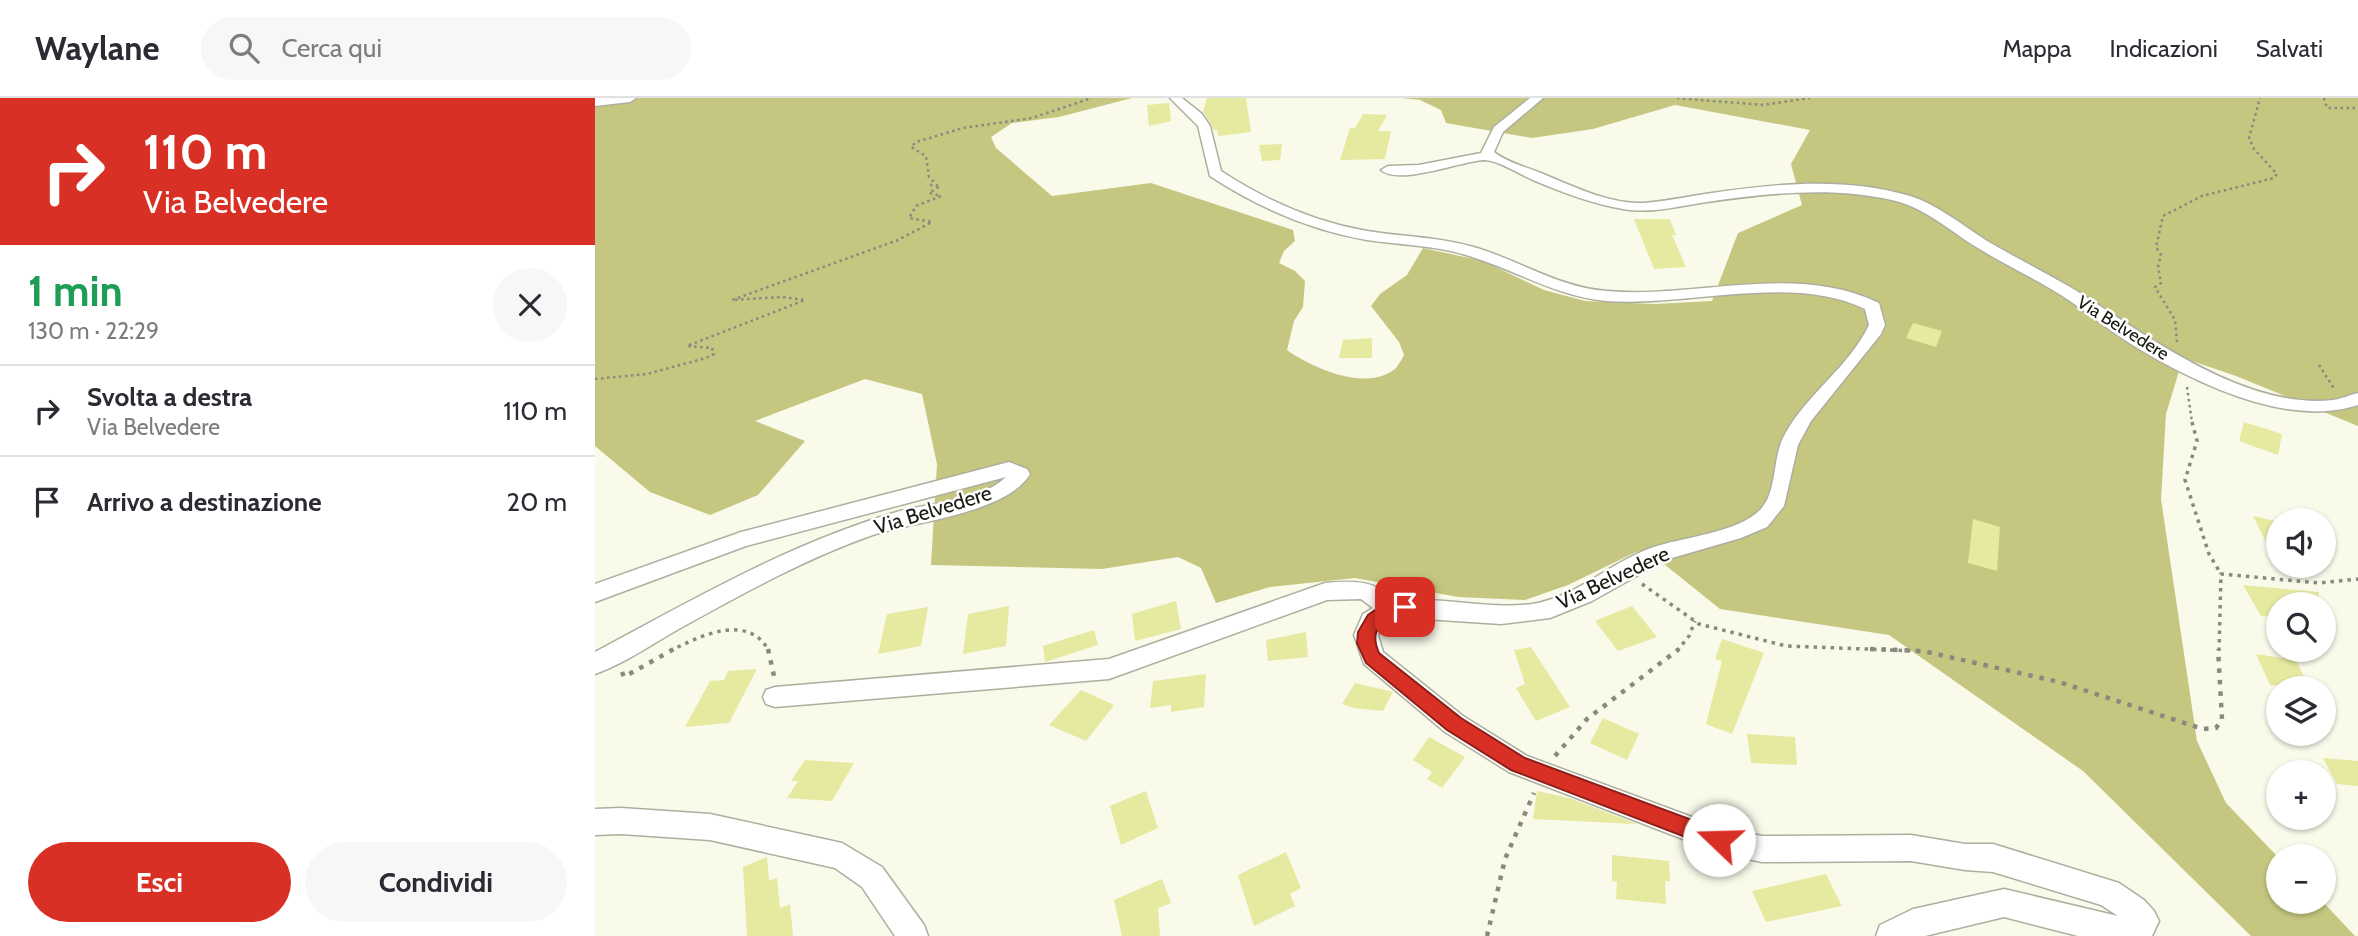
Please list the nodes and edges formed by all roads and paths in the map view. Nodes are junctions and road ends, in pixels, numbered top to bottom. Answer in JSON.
{"nodes":[{"id":1,"x":630,"y":98,"type":"edge"},
{"id":2,"x":1092,"y":98,"type":"edge"},
{"id":3,"x":1176,"y":98,"type":"edge"},
{"id":4,"x":1537,"y":98,"type":"edge"},
{"id":5,"x":1677,"y":98,"type":"edge"},
{"id":6,"x":1810,"y":98,"type":"edge"},
{"id":7,"x":2260,"y":98,"type":"edge"},
{"id":8,"x":2324,"y":98,"type":"edge"},
{"id":9,"x":595,"y":102,"type":"edge"},
{"id":10,"x":2358,"y":108,"type":"edge"},
{"id":11,"x":1490,"y":155,"type":"junction"},
{"id":12,"x":1388,"y":170,"type":"dead end"},
{"id":13,"x":2319,"y":365,"type":"dead end"},
{"id":14,"x":2185,"y":366,"type":"junction"},
{"id":15,"x":595,"y":379,"type":"edge"},
{"id":16,"x":2351,"y":402,"type":"edge"},
{"id":17,"x":1625,"y":571,"type":"junction"},
{"id":18,"x":2221,"y":574,"type":"junction"},
{"id":19,"x":2358,"y":579,"type":"edge"},
{"id":20,"x":595,"y":593,"type":"edge"},
{"id":21,"x":1387,"y":611,"type":"junction"},
{"id":22,"x":1695,"y":621,"type":"junction"},
{"id":23,"x":595,"y":664,"type":"edge"},
{"id":24,"x":628,"y":666,"type":"dead end"},
{"id":25,"x":775,"y":697,"type":"joint"},
{"id":26,"x":1541,"y":774,"type":"junction"},
{"id":27,"x":595,"y":822,"type":"edge"},
{"id":28,"x":913,"y":936,"type":"edge"},
{"id":29,"x":1487,"y":936,"type":"edge"},
{"id":30,"x":1891,"y":936,"type":"edge"}],
"edges":[{"from":1,"to":9,"type":"street"},
{"from":2,"to":15,"type":"path"},
{"from":3,"to":17,"type":"street","name":"Via Belvedere"},
{"from":4,"to":11,"type":"street"},
{"from":5,"to":6,"type":"path"},
{"from":7,"to":14,"type":"path"},
{"from":8,"to":10,"type":"path"},
{"from":11,"to":12,"type":"street"},
{"from":11,"to":14,"type":"street","name":"Via Belvedere"},
{"from":13,"to":16,"type":"path"},
{"from":14,"to":16,"type":"street","name":"Via Belvedere"},
{"from":14,"to":18,"type":"path"},
{"from":17,"to":21,"type":"street","name":"Via Belvedere"},
{"from":17,"to":22,"type":"path"},
{"from":18,"to":19,"type":"path"},
{"from":18,"to":22,"type":"path"},
{"from":20,"to":23,"type":"street","name":"Via Belvedere"},
{"from":21,"to":25,"type":"street"},
{"from":21,"to":26,"type":"street"},
{"from":22,"to":26,"type":"path"},
{"from":24,"to":25,"type":"path"},
{"from":26,"to":29,"type":"path"},
{"from":26,"to":30,"type":"street"},
{"from":27,"to":28,"type":"street"}]}
